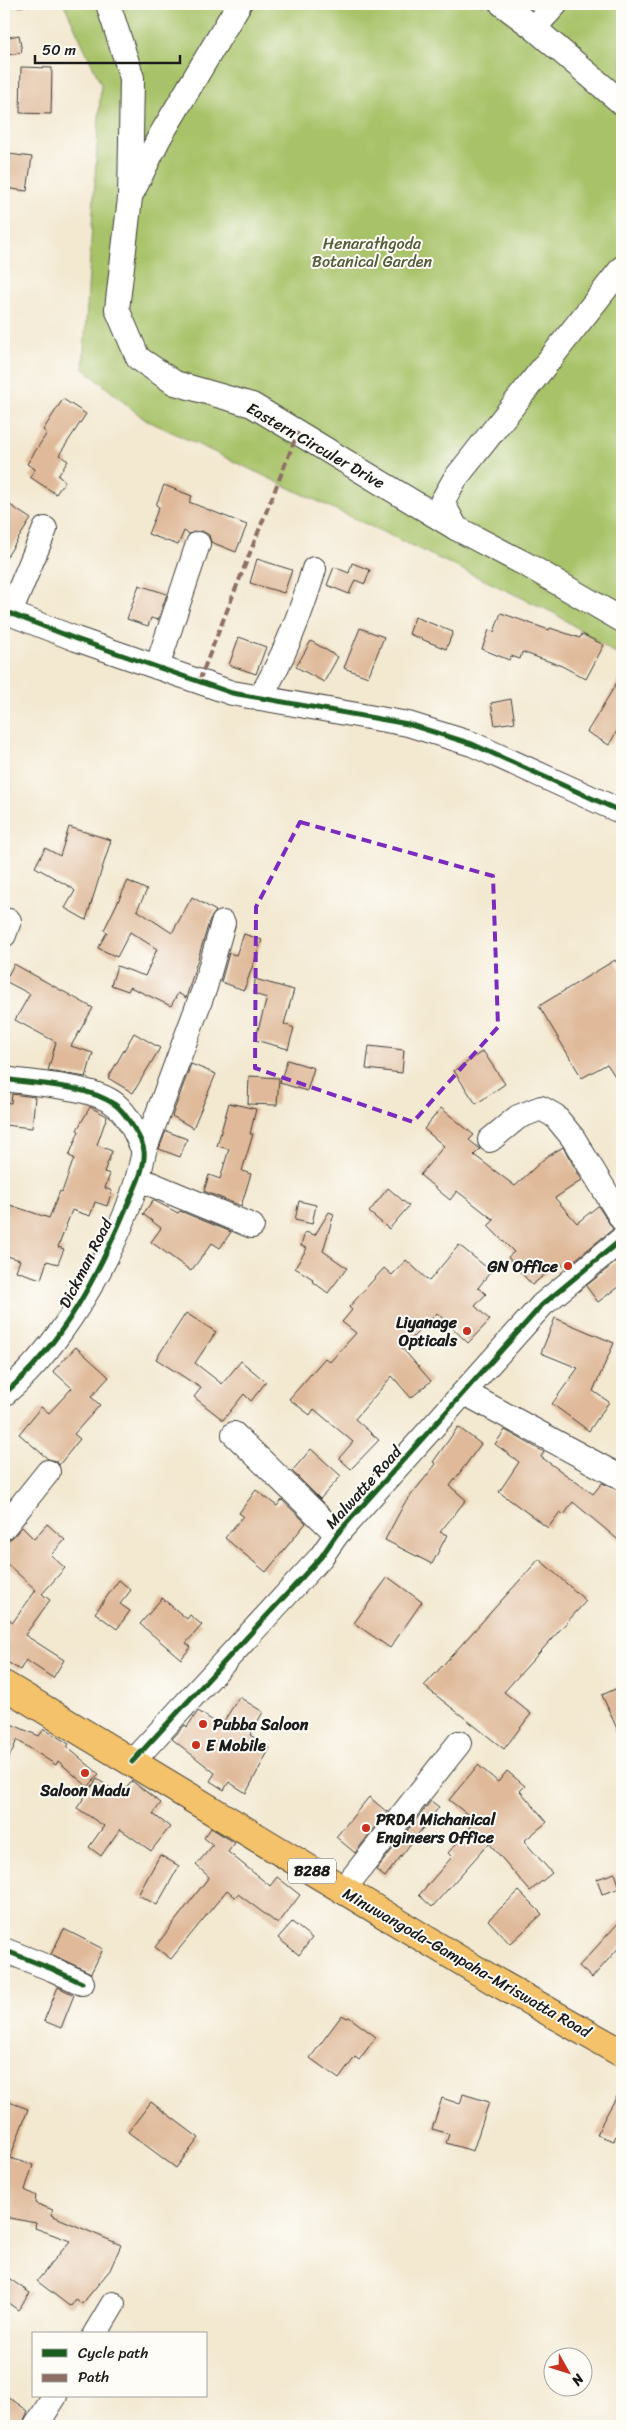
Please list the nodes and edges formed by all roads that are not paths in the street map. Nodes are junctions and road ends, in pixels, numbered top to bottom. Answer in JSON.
{"nodes":[{"id":1,"x":108,"y":4,"type":"edge"},
{"id":2,"x":239,"y":4,"type":"edge"},
{"id":3,"x":502,"y":4,"type":"edge"},
{"id":4,"x":556,"y":4,"type":"edge"},
{"id":5,"x":534,"y":28,"type":"junction"},
{"id":6,"x":622,"y":103,"type":"edge"},
{"id":7,"x":130,"y":198,"type":"junction"},
{"id":8,"x":622,"y":268,"type":"edge"},
{"id":9,"x":456,"y":528,"type":"junction"},
{"id":10,"x":45,"y":529,"type":"dead end"},
{"id":11,"x":198,"y":544,"type":"dead end"},
{"id":12,"x":314,"y":569,"type":"dead end"},
{"id":13,"x":7,"y":612,"type":"edge"},
{"id":14,"x":622,"y":620,"type":"edge"},
{"id":15,"x":158,"y":667,"type":"junction"},
{"id":16,"x":260,"y":698,"type":"junction"},
{"id":17,"x":622,"y":812,"type":"edge"},
{"id":18,"x":223,"y":923,"type":"dead end"},
{"id":19,"x":4,"y":1079,"type":"edge"},
{"id":20,"x":490,"y":1140,"type":"dead end"},
{"id":21,"x":144,"y":1151,"type":"junction"},
{"id":22,"x":139,"y":1179,"type":"junction"},
{"id":23,"x":622,"y":1219,"type":"edge"},
{"id":24,"x":252,"y":1226,"type":"dead end"},
{"id":25,"x":622,"y":1239,"type":"edge"},
{"id":26,"x":465,"y":1393,"type":"junction"},
{"id":27,"x":4,"y":1394,"type":"edge"},
{"id":28,"x":234,"y":1434,"type":"dead end"},
{"id":29,"x":48,"y":1472,"type":"dead end"},
{"id":30,"x":622,"y":1478,"type":"edge"},
{"id":31,"x":4,"y":1527,"type":"edge"},
{"id":32,"x":337,"y":1534,"type":"junction"},
{"id":33,"x":4,"y":1684,"type":"edge"},
{"id":34,"x":459,"y":1743,"type":"dead end"},
{"id":35,"x":132,"y":1762,"type":"junction"},
{"id":36,"x":343,"y":1890,"type":"junction"},
{"id":37,"x":4,"y":1950,"type":"edge"},
{"id":38,"x":82,"y":1984,"type":"dead end"},
{"id":39,"x":622,"y":2053,"type":"edge"},
{"id":40,"x":113,"y":2304,"type":"dead end"},
{"id":41,"x":96,"y":2332,"type":"edge"},
{"id":42,"x":54,"y":2398,"type":"edge"},
{"id":43,"x":36,"y":2426,"type":"edge"}],
"edges":[{"from":1,"to":7,"type":"street","name":"Eastern Circuler Drive"},
{"from":2,"to":7,"type":"street"},
{"from":3,"to":5,"type":"street"},
{"from":4,"to":5,"type":"street"},
{"from":5,"to":6,"type":"street"},
{"from":7,"to":9,"type":"street","name":"Eastern Circuler Drive"},
{"from":8,"to":9,"type":"street"},
{"from":9,"to":14,"type":"street","name":"Eastern Circuler Drive"},
{"from":10,"to":13,"type":"street"},
{"from":11,"to":15,"type":"street"},
{"from":12,"to":16,"type":"street"},
{"from":13,"to":15,"type":"street"},
{"from":15,"to":16,"type":"street"},
{"from":16,"to":17,"type":"street"},
{"from":18,"to":21,"type":"street","name":"Dickman Road"},
{"from":19,"to":21,"type":"street"},
{"from":20,"to":23,"type":"street"},
{"from":21,"to":22,"type":"street","name":"Dickman Road"},
{"from":22,"to":24,"type":"street"},
{"from":22,"to":27,"type":"street","name":"Dickman Road"},
{"from":25,"to":26,"type":"street","name":"Malwatte Road"},
{"from":26,"to":30,"type":"street"},
{"from":26,"to":32,"type":"street","name":"Malwatte Road"},
{"from":28,"to":32,"type":"street"},
{"from":29,"to":31,"type":"street"},
{"from":32,"to":35,"type":"street","name":"Malwatte Road"},
{"from":33,"to":35,"type":"main road","name":"Minuwangoda-Gampaha-Mriswatta Road","number":"B288"},
{"from":34,"to":36,"type":"street"},
{"from":35,"to":36,"type":"main road","name":"Minuwangoda-Gampaha-Mriswatta Road","number":"B288"},
{"from":36,"to":39,"type":"main road","name":"Minuwangoda-Gampaha-Mriswatta Road","number":"B288"},
{"from":37,"to":38,"type":"street"},
{"from":40,"to":41,"type":"street"},
{"from":42,"to":43,"type":"street"}]}
